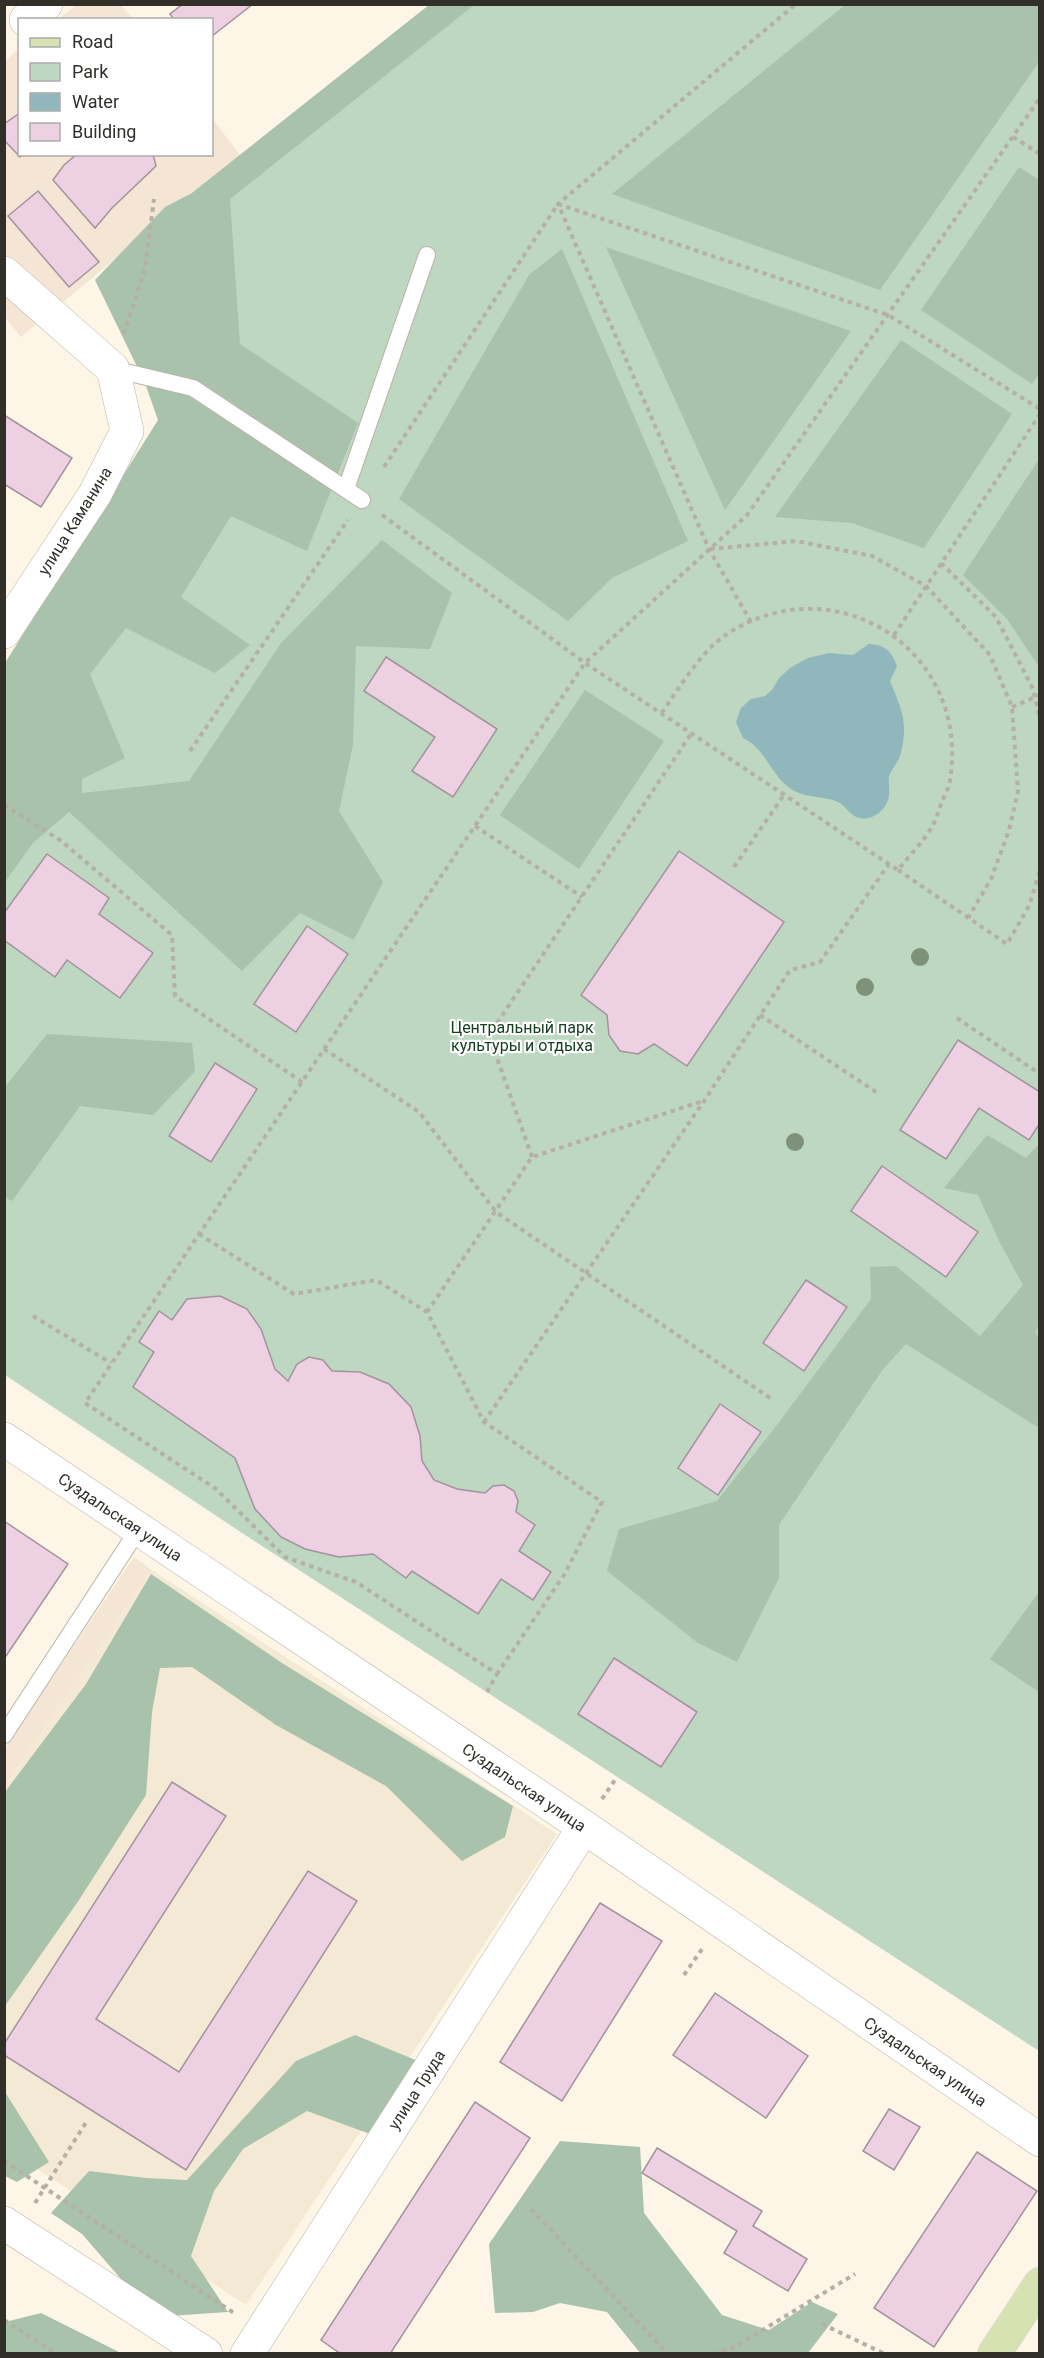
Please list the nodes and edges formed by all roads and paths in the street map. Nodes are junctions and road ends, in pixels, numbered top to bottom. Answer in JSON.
{"nodes":[{"id":1,"x":46,"y":4,"type":"edge"},
{"id":2,"x":796,"y":4,"type":"edge"},
{"id":3,"x":28,"y":18,"type":"edge"},
{"id":4,"x":18,"y":26,"type":"edge"},
{"id":5,"x":4,"y":36,"type":"edge"},
{"id":6,"x":1040,"y":98,"type":"edge"},
{"id":7,"x":1012,"y":137,"type":"junction"},
{"id":8,"x":1040,"y":154,"type":"edge"},
{"id":9,"x":154,"y":199,"type":"dead end"},
{"id":10,"x":558,"y":204,"type":"junction"},
{"id":11,"x":427,"y":255,"type":"dead end"},
{"id":12,"x":4,"y":273,"type":"edge"},
{"id":13,"x":888,"y":315,"type":"junction"},
{"id":14,"x":113,"y":369,"type":"junction"},
{"id":15,"x":1040,"y":409,"type":"edge"},
{"id":16,"x":1040,"y":414,"type":"edge"},
{"id":17,"x":346,"y":489,"type":"junction"},
{"id":18,"x":362,"y":500,"type":"junction"},
{"id":19,"x":710,"y":549,"type":"junction"},
{"id":20,"x":941,"y":563,"type":"junction"},
{"id":21,"x":926,"y":586,"type":"junction"},
{"id":22,"x":751,"y":622,"type":"junction"},
{"id":23,"x":4,"y":633,"type":"edge"},
{"id":24,"x":894,"y":635,"type":"junction"},
{"id":25,"x":585,"y":663,"type":"junction"},
{"id":26,"x":1040,"y":687,"type":"edge"},
{"id":27,"x":1033,"y":689,"type":"junction"},
{"id":28,"x":1037,"y":696,"type":"edge"},
{"id":29,"x":1012,"y":707,"type":"junction"},
{"id":30,"x":662,"y":714,"type":"junction"},
{"id":31,"x":1040,"y":718,"type":"edge"},
{"id":32,"x":691,"y":734,"type":"junction"},
{"id":33,"x":190,"y":751,"type":"dead end"},
{"id":34,"x":784,"y":795,"type":"junction"},
{"id":35,"x":4,"y":805,"type":"edge"},
{"id":36,"x":475,"y":826,"type":"junction"},
{"id":37,"x":889,"y":864,"type":"junction"},
{"id":38,"x":734,"y":867,"type":"dead end"},
{"id":39,"x":898,"y":870,"type":"junction"},
{"id":40,"x":1040,"y":871,"type":"edge"},
{"id":41,"x":582,"y":897,"type":"junction"},
{"id":42,"x":968,"y":918,"type":"junction"},
{"id":43,"x":760,"y":1015,"type":"junction"},
{"id":44,"x":957,"y":1018,"type":"dead end"},
{"id":45,"x":324,"y":1049,"type":"junction"},
{"id":46,"x":1040,"y":1074,"type":"edge"},
{"id":47,"x":302,"y":1082,"type":"junction"},
{"id":48,"x":876,"y":1092,"type":"dead end"},
{"id":49,"x":704,"y":1101,"type":"junction"},
{"id":50,"x":532,"y":1157,"type":"junction"},
{"id":51,"x":496,"y":1212,"type":"junction"},
{"id":52,"x":199,"y":1234,"type":"junction"},
{"id":53,"x":586,"y":1273,"type":"junction"},
{"id":54,"x":427,"y":1312,"type":"junction"},
{"id":55,"x":33,"y":1316,"type":"dead end"},
{"id":56,"x":111,"y":1363,"type":"junction"},
{"id":57,"x":773,"y":1400,"type":"dead end"},
{"id":58,"x":484,"y":1422,"type":"junction"},
{"id":59,"x":4,"y":1439,"type":"edge"},
{"id":60,"x":138,"y":1530,"type":"junction"},
{"id":61,"x":497,"y":1674,"type":"junction"},
{"id":62,"x":487,"y":1692,"type":"dead end"},
{"id":63,"x":4,"y":1735,"type":"edge"},
{"id":64,"x":584,"y":1827,"type":"junction"},
{"id":65,"x":87,"y":2121,"type":"dead end"},
{"id":66,"x":1040,"y":2140,"type":"edge"},
{"id":67,"x":4,"y":2161,"type":"edge"},
{"id":68,"x":45,"y":2188,"type":"junction"},
{"id":69,"x":531,"y":2209,"type":"dead end"},
{"id":70,"x":11,"y":2227,"type":"edge"},
{"id":71,"x":855,"y":2274,"type":"dead end"},
{"id":72,"x":1040,"y":2284,"type":"edge"},
{"id":73,"x":4,"y":2320,"type":"edge"},
{"id":74,"x":822,"y":2324,"type":"dead end"},
{"id":75,"x":254,"y":2342,"type":"edge"},
{"id":76,"x":57,"y":2354,"type":"edge"},
{"id":77,"x":206,"y":2354,"type":"edge"},
{"id":78,"x":668,"y":2354,"type":"edge"},
{"id":79,"x":712,"y":2354,"type":"edge"},
{"id":80,"x":885,"y":2354,"type":"edge"},
{"id":81,"x":994,"y":2354,"type":"edge"}],
"edges":[{"from":1,"to":3,"type":"street"},
{"from":2,"to":10,"type":"path"},
{"from":4,"to":5,"type":"street"},
{"from":6,"to":7,"type":"path"},
{"from":7,"to":8,"type":"path"},
{"from":7,"to":13,"type":"path"},
{"from":9,"to":14,"type":"path"},
{"from":10,"to":13,"type":"path"},
{"from":10,"to":18,"type":"path"},
{"from":10,"to":19,"type":"path"},
{"from":11,"to":17,"type":"lane"},
{"from":12,"to":14,"type":"street"},
{"from":13,"to":15,"type":"path"},
{"from":13,"to":19,"type":"path"},
{"from":14,"to":17,"type":"lane"},
{"from":14,"to":23,"type":"street","name":"улица Каманина"},
{"from":16,"to":20,"type":"path"},
{"from":17,"to":18,"type":"lane"},
{"from":18,"to":25,"type":"path"},
{"from":18,"to":33,"type":"path"},
{"from":19,"to":21,"type":"path"},
{"from":19,"to":22,"type":"path"},
{"from":19,"to":25,"type":"path"},
{"from":20,"to":21,"type":"path"},
{"from":20,"to":27,"type":"path"},
{"from":21,"to":24,"type":"path"},
{"from":21,"to":29,"type":"path"},
{"from":22,"to":24,"type":"path"},
{"from":22,"to":30,"type":"path"},
{"from":24,"to":39,"type":"path"},
{"from":25,"to":30,"type":"path"},
{"from":25,"to":36,"type":"path"},
{"from":26,"to":27,"type":"path"},
{"from":27,"to":28,"type":"path"},
{"from":28,"to":29,"type":"path"},
{"from":28,"to":31,"type":"path"},
{"from":29,"to":42,"type":"path"},
{"from":30,"to":32,"type":"path"},
{"from":32,"to":34,"type":"path"},
{"from":32,"to":41,"type":"path"},
{"from":34,"to":37,"type":"path"},
{"from":34,"to":38,"type":"path"},
{"from":35,"to":47,"type":"path"},
{"from":36,"to":41,"type":"path"},
{"from":36,"to":45,"type":"path"},
{"from":37,"to":39,"type":"path"},
{"from":37,"to":43,"type":"path"},
{"from":39,"to":42,"type":"path"},
{"from":40,"to":42,"type":"path"},
{"from":41,"to":50,"type":"path"},
{"from":43,"to":48,"type":"path"},
{"from":43,"to":49,"type":"path"},
{"from":44,"to":46,"type":"path"},
{"from":45,"to":47,"type":"path"},
{"from":45,"to":51,"type":"path"},
{"from":47,"to":52,"type":"path"},
{"from":49,"to":50,"type":"path"},
{"from":49,"to":53,"type":"path"},
{"from":50,"to":51,"type":"path"},
{"from":51,"to":53,"type":"path"},
{"from":51,"to":54,"type":"path"},
{"from":52,"to":54,"type":"path"},
{"from":52,"to":56,"type":"path"},
{"from":53,"to":57,"type":"path"},
{"from":53,"to":58,"type":"path"},
{"from":54,"to":58,"type":"path"},
{"from":55,"to":56,"type":"path"},
{"from":56,"to":61,"type":"path"},
{"from":58,"to":61,"type":"path"},
{"from":59,"to":60,"type":"street","name":"Суздальская улица"},
{"from":60,"to":63,"type":"lane"},
{"from":60,"to":64,"type":"street","name":"Суздальская улица"},
{"from":61,"to":62,"type":"path"},
{"from":64,"to":66,"type":"street","name":"Суздальская улица"},
{"from":64,"to":75,"type":"street","name":"улица Труда"},
{"from":65,"to":68,"type":"path"},
{"from":67,"to":68,"type":"path"},
{"from":68,"to":70,"type":"path"},
{"from":68,"to":75,"type":"path"},
{"from":69,"to":78,"type":"path"},
{"from":70,"to":77,"type":"street"},
{"from":71,"to":79,"type":"path"},
{"from":72,"to":81,"type":"main road"},
{"from":73,"to":76,"type":"path"},
{"from":74,"to":80,"type":"path"}]}
